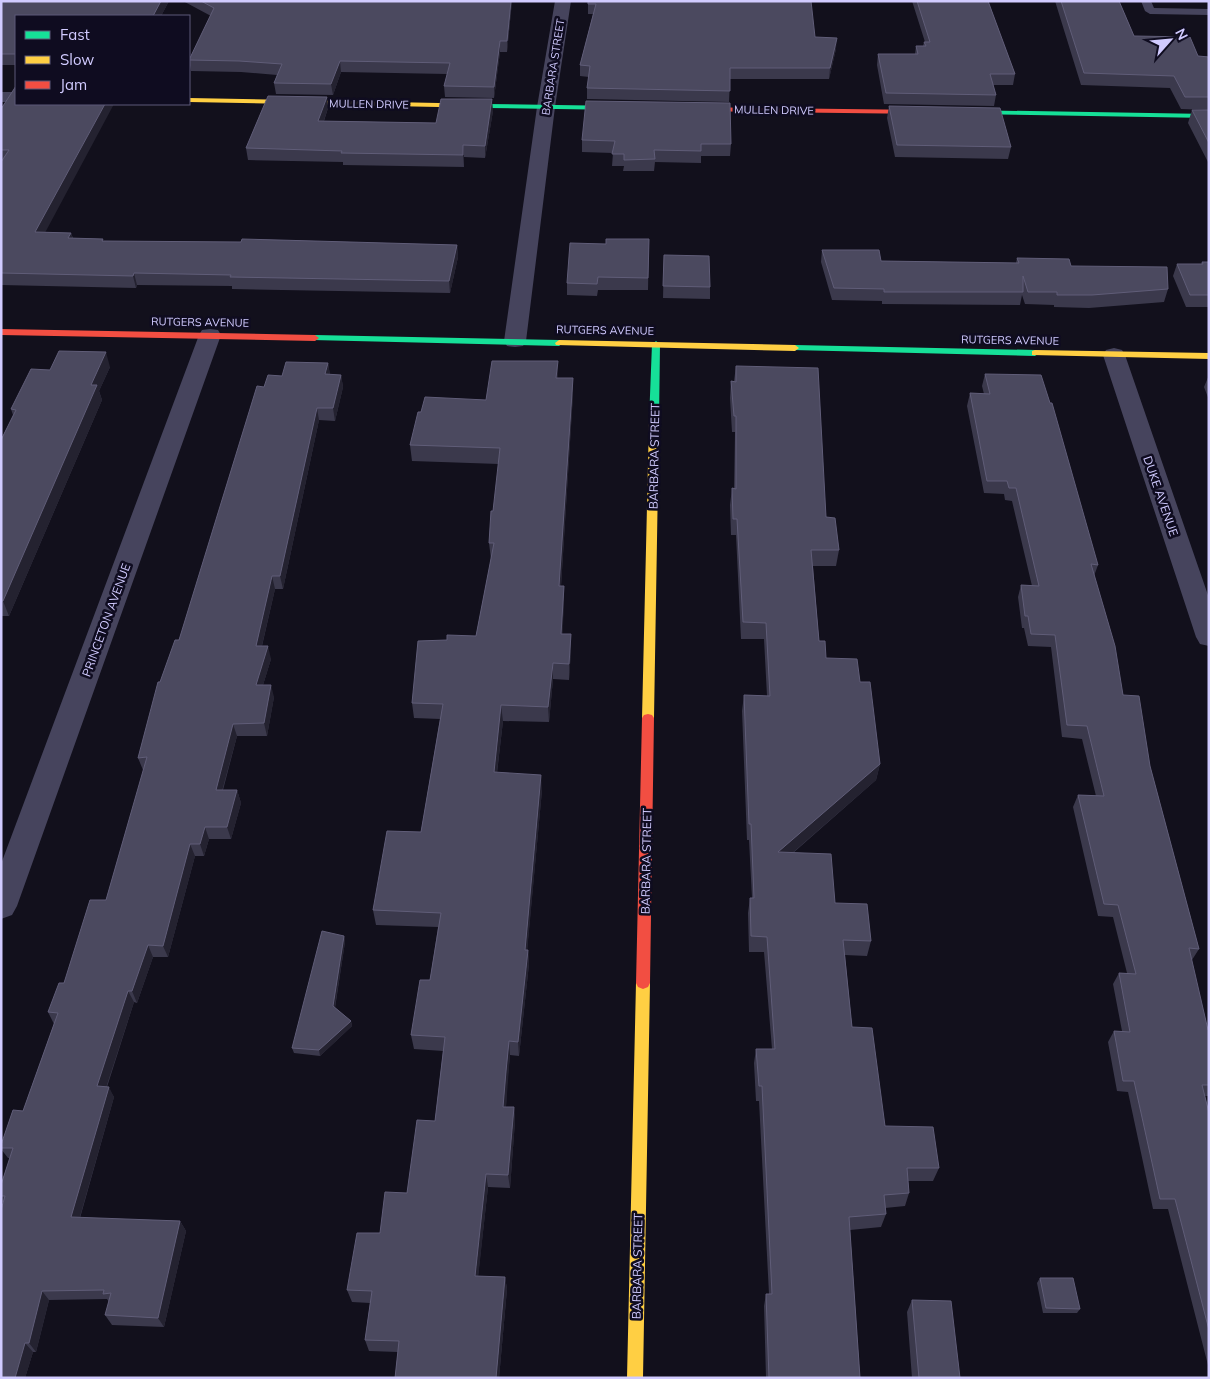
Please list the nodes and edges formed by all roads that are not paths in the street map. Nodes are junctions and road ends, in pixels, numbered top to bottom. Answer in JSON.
{"nodes":[{"id":1,"x":563,"y":1,"type":"edge"},
{"id":2,"x":1146,"y":1,"type":"edge"},
{"id":3,"x":1209,"y":12,"type":"edge"},
{"id":4,"x":1,"y":97,"type":"edge"},
{"id":5,"x":15,"y":97,"type":"edge"},
{"id":6,"x":190,"y":100,"type":"edge"},
{"id":7,"x":546,"y":107,"type":"junction"},
{"id":8,"x":635,"y":108,"type":"edge"},
{"id":9,"x":684,"y":109,"type":"edge"},
{"id":10,"x":1209,"y":116,"type":"edge"},
{"id":11,"x":1,"y":332,"type":"edge"},
{"id":12,"x":210,"y":335,"type":"junction"},
{"id":13,"x":515,"y":341,"type":"junction"},
{"id":14,"x":656,"y":344,"type":"junction"},
{"id":15,"x":1114,"y":355,"type":"junction"},
{"id":16,"x":1209,"y":356,"type":"edge"},
{"id":17,"x":1209,"y":637,"type":"edge"},
{"id":18,"x":1,"y":906,"type":"edge"},
{"id":19,"x":635,"y":1378,"type":"edge"}],
"edges":[{"from":1,"to":7,"type":"street","name":"BARBARA STREET"},
{"from":2,"to":3,"type":"lane"},
{"from":4,"to":5,"type":"street"},
{"from":6,"to":7,"type":"street","name":"MULLEN DRIVE"},
{"from":7,"to":8,"type":"street","name":"MULLEN DRIVE"},
{"from":7,"to":13,"type":"street","name":"BARBARA STREET"},
{"from":9,"to":10,"type":"street","name":"MULLEN DRIVE"},
{"from":11,"to":12,"type":"street","name":"RUTGERS AVENUE"},
{"from":12,"to":13,"type":"street","name":"RUTGERS AVENUE"},
{"from":12,"to":18,"type":"street","name":"PRINCETON AVENUE"},
{"from":13,"to":14,"type":"street","name":"RUTGERS AVENUE"},
{"from":14,"to":15,"type":"street","name":"RUTGERS AVENUE"},
{"from":14,"to":19,"type":"street","name":"BARBARA STREET"},
{"from":15,"to":16,"type":"street","name":"RUTGERS AVENUE"},
{"from":15,"to":17,"type":"street","name":"DUKE AVENUE"}]}
